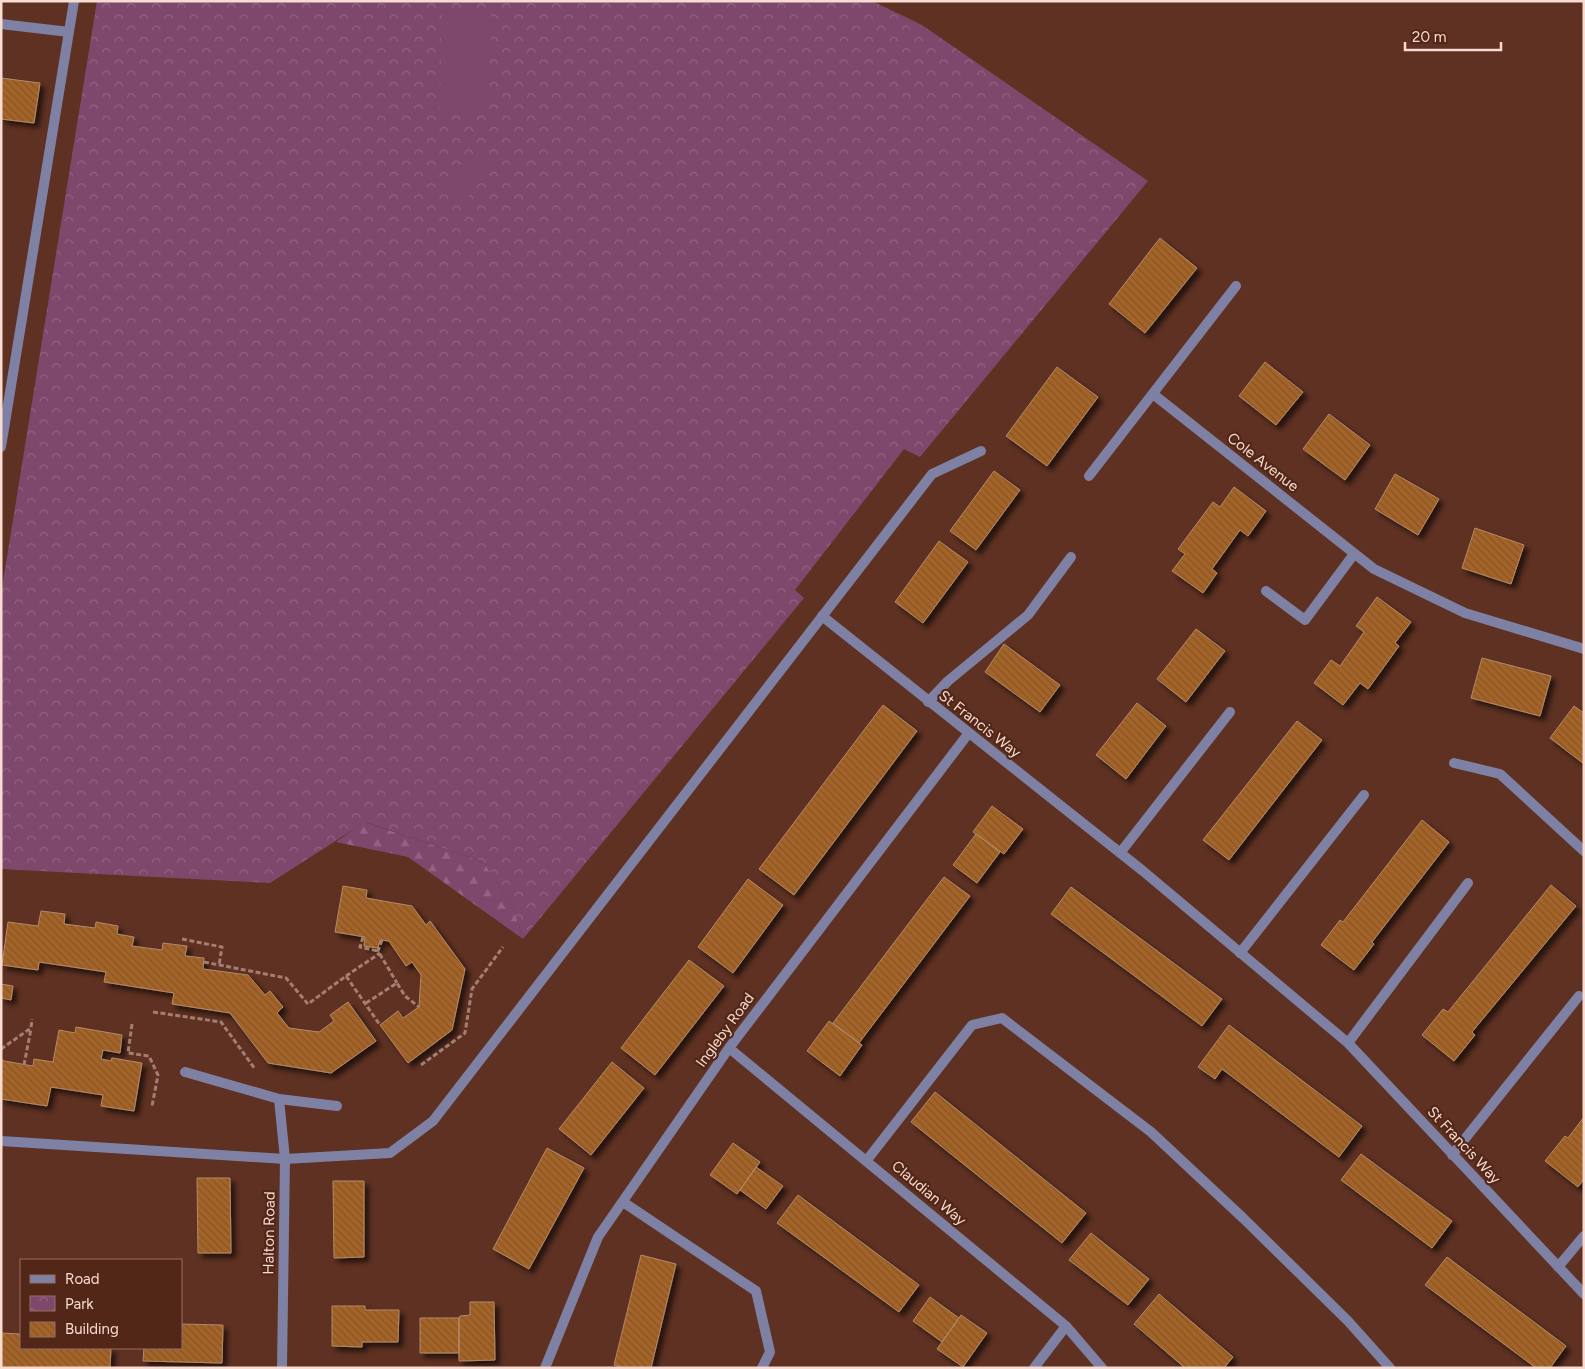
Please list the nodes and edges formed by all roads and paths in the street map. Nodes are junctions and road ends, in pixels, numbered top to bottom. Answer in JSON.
{"nodes":[{"id":1,"x":74,"y":1,"type":"edge"},
{"id":2,"x":1,"y":24,"type":"edge"},
{"id":3,"x":69,"y":32,"type":"junction"},
{"id":4,"x":1236,"y":286,"type":"dead end"},
{"id":5,"x":1153,"y":394,"type":"junction"},
{"id":6,"x":1,"y":447,"type":"edge"},
{"id":7,"x":981,"y":451,"type":"dead end"},
{"id":8,"x":1089,"y":476,"type":"dead end"},
{"id":9,"x":1354,"y":554,"type":"junction"},
{"id":10,"x":1071,"y":556,"type":"dead end"},
{"id":11,"x":1266,"y":591,"type":"dead end"},
{"id":12,"x":822,"y":616,"type":"junction"},
{"id":13,"x":1584,"y":649,"type":"edge"},
{"id":14,"x":928,"y":702,"type":"junction"},
{"id":15,"x":1230,"y":712,"type":"dead end"},
{"id":16,"x":968,"y":734,"type":"junction"},
{"id":17,"x":1454,"y":763,"type":"dead end"},
{"id":18,"x":1364,"y":795,"type":"dead end"},
{"id":19,"x":1584,"y":851,"type":"edge"},
{"id":20,"x":1120,"y":853,"type":"junction"},
{"id":21,"x":1468,"y":883,"type":"dead end"},
{"id":22,"x":363,"y":937,"type":"dead end"},
{"id":23,"x":182,"y":939,"type":"dead end"},
{"id":24,"x":382,"y":940,"type":"dead end"},
{"id":25,"x":503,"y":947,"type":"dead end"},
{"id":26,"x":379,"y":952,"type":"junction"},
{"id":27,"x":1240,"y":953,"type":"junction"},
{"id":28,"x":204,"y":962,"type":"dead end"},
{"id":29,"x":219,"y":965,"type":"junction"},
{"id":30,"x":346,"y":976,"type":"junction"},
{"id":31,"x":398,"y":983,"type":"junction"},
{"id":32,"x":1579,"y":996,"type":"dead end"},
{"id":33,"x":366,"y":1003,"type":"junction"},
{"id":34,"x":419,"y":1007,"type":"dead end"},
{"id":35,"x":152,"y":1012,"type":"dead end"},
{"id":36,"x":32,"y":1019,"type":"dead end"},
{"id":37,"x":132,"y":1024,"type":"dead end"},
{"id":38,"x":380,"y":1025,"type":"dead end"},
{"id":39,"x":31,"y":1028,"type":"junction"},
{"id":40,"x":1348,"y":1043,"type":"junction"},
{"id":41,"x":729,"y":1048,"type":"junction"},
{"id":42,"x":1,"y":1049,"type":"edge"},
{"id":43,"x":24,"y":1065,"type":"dead end"},
{"id":44,"x":421,"y":1066,"type":"dead end"},
{"id":45,"x":185,"y":1072,"type":"dead end"},
{"id":46,"x":257,"y":1072,"type":"dead end"},
{"id":47,"x":279,"y":1099,"type":"junction"},
{"id":48,"x":152,"y":1106,"type":"dead end"},
{"id":49,"x":337,"y":1106,"type":"dead end"},
{"id":50,"x":1,"y":1140,"type":"edge"},
{"id":51,"x":1452,"y":1155,"type":"junction"},
{"id":52,"x":285,"y":1159,"type":"junction"},
{"id":53,"x":867,"y":1160,"type":"junction"},
{"id":54,"x":623,"y":1202,"type":"junction"},
{"id":55,"x":1584,"y":1236,"type":"edge"},
{"id":56,"x":1558,"y":1267,"type":"junction"},
{"id":57,"x":1584,"y":1294,"type":"edge"},
{"id":58,"x":1066,"y":1326,"type":"junction"},
{"id":59,"x":282,"y":1368,"type":"edge"},
{"id":60,"x":545,"y":1368,"type":"edge"},
{"id":61,"x":762,"y":1368,"type":"edge"},
{"id":62,"x":1034,"y":1368,"type":"edge"},
{"id":63,"x":1102,"y":1368,"type":"edge"},
{"id":64,"x":1390,"y":1368,"type":"edge"}],
"edges":[{"from":1,"to":3,"type":"street"},
{"from":2,"to":3,"type":"street"},
{"from":3,"to":6,"type":"street"},
{"from":4,"to":5,"type":"street"},
{"from":5,"to":8,"type":"street"},
{"from":5,"to":9,"type":"street","name":"Cole Avenue"},
{"from":7,"to":12,"type":"street"},
{"from":9,"to":11,"type":"street"},
{"from":9,"to":13,"type":"street","name":"Cole Avenue"},
{"from":10,"to":14,"type":"street"},
{"from":12,"to":14,"type":"street","name":"St Francis Way"},
{"from":12,"to":52,"type":"street"},
{"from":14,"to":16,"type":"street","name":"St Francis Way"},
{"from":15,"to":20,"type":"street"},
{"from":16,"to":20,"type":"street","name":"St Francis Way"},
{"from":16,"to":41,"type":"street","name":"Ingleby Road"},
{"from":17,"to":19,"type":"street"},
{"from":18,"to":27,"type":"street"},
{"from":20,"to":27,"type":"street","name":"St Francis Way"},
{"from":21,"to":40,"type":"street"},
{"from":22,"to":26,"type":"path"},
{"from":23,"to":29,"type":"path"},
{"from":24,"to":26,"type":"path"},
{"from":25,"to":44,"type":"path"},
{"from":26,"to":30,"type":"path"},
{"from":26,"to":31,"type":"path"},
{"from":27,"to":40,"type":"street","name":"St Francis Way"},
{"from":28,"to":29,"type":"path"},
{"from":29,"to":30,"type":"path"},
{"from":30,"to":33,"type":"path"},
{"from":31,"to":33,"type":"path"},
{"from":31,"to":34,"type":"path"},
{"from":32,"to":51,"type":"street"},
{"from":33,"to":38,"type":"path"},
{"from":35,"to":46,"type":"path"},
{"from":36,"to":39,"type":"path"},
{"from":37,"to":48,"type":"path"},
{"from":39,"to":42,"type":"path"},
{"from":39,"to":43,"type":"path"},
{"from":40,"to":51,"type":"street","name":"St Francis Way"},
{"from":41,"to":53,"type":"street","name":"Claudian Way"},
{"from":41,"to":54,"type":"street","name":"Ingleby Road"},
{"from":45,"to":47,"type":"street"},
{"from":47,"to":49,"type":"street"},
{"from":47,"to":52,"type":"street","name":"Halton Road"},
{"from":50,"to":52,"type":"street"},
{"from":51,"to":56,"type":"street","name":"St Francis Way"},
{"from":52,"to":59,"type":"street","name":"Halton Road"},
{"from":53,"to":58,"type":"street","name":"Claudian Way"},
{"from":53,"to":64,"type":"street"},
{"from":54,"to":60,"type":"street","name":"Ingleby Road"},
{"from":54,"to":61,"type":"street"},
{"from":55,"to":56,"type":"street"},
{"from":56,"to":57,"type":"street","name":"St Francis Way"},
{"from":58,"to":62,"type":"street"},
{"from":58,"to":63,"type":"street","name":"Claudian Way"}]}
